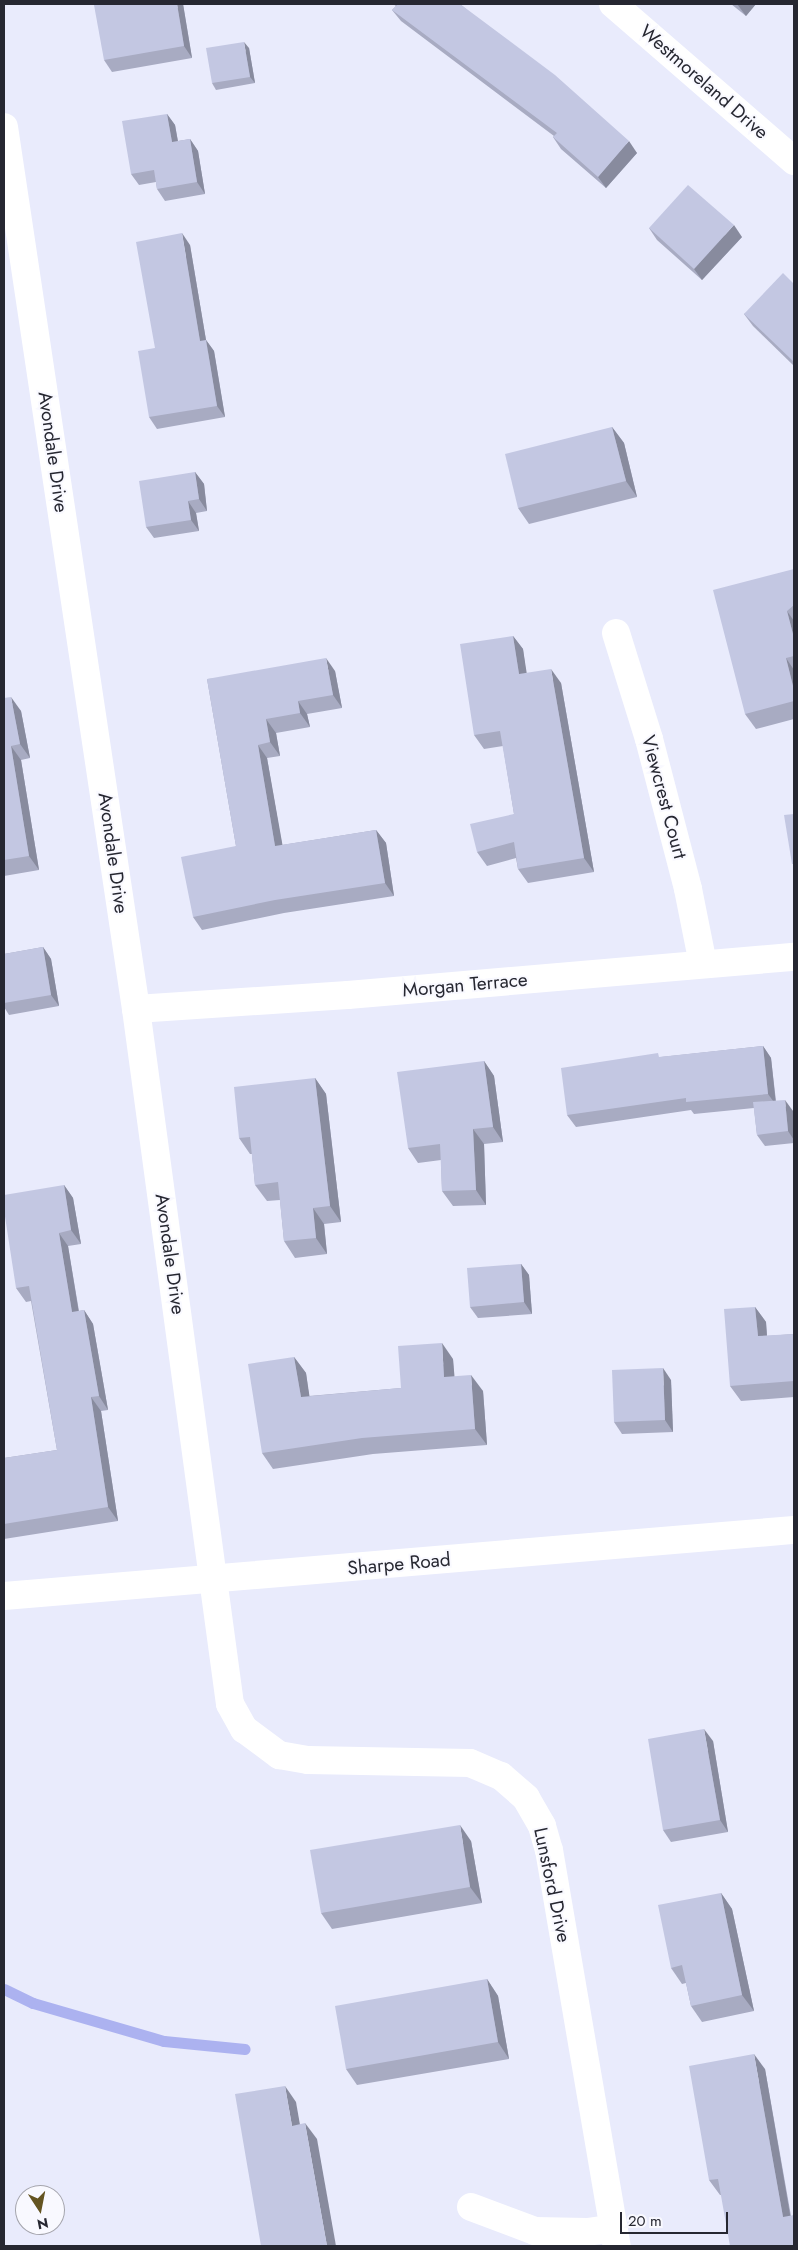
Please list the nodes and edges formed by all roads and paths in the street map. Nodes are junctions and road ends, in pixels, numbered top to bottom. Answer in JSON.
{"nodes":[{"id":1,"x":613,"y":4,"type":"edge"},
{"id":2,"x":4,"y":127,"type":"edge"},
{"id":3,"x":794,"y":161,"type":"edge"},
{"id":4,"x":616,"y":633,"type":"dead end"},
{"id":5,"x":794,"y":957,"type":"edge"},
{"id":6,"x":703,"y":964,"type":"junction"},
{"id":7,"x":136,"y":1009,"type":"junction"},
{"id":8,"x":794,"y":1530,"type":"edge"},
{"id":9,"x":215,"y":1580,"type":"junction"},
{"id":10,"x":4,"y":1596,"type":"edge"},
{"id":11,"x":471,"y":2207,"type":"dead end"},
{"id":12,"x":615,"y":2237,"type":"edge"}],
"edges":[{"from":1,"to":3,"type":"street","name":"Westmoreland Drive"},
{"from":2,"to":7,"type":"street","name":"Avondale Drive"},
{"from":4,"to":6,"type":"street","name":"Viewcrest Court"},
{"from":5,"to":6,"type":"street","name":"Morgan Terrace"},
{"from":6,"to":7,"type":"street","name":"Morgan Terrace"},
{"from":7,"to":9,"type":"street","name":"Avondale Drive"},
{"from":8,"to":9,"type":"street","name":"Sharpe Road"},
{"from":9,"to":10,"type":"street","name":"Sharpe Road"},
{"from":9,"to":12,"type":"street","name":"Lunsford Drive"},
{"from":11,"to":12,"type":"street"}]}
